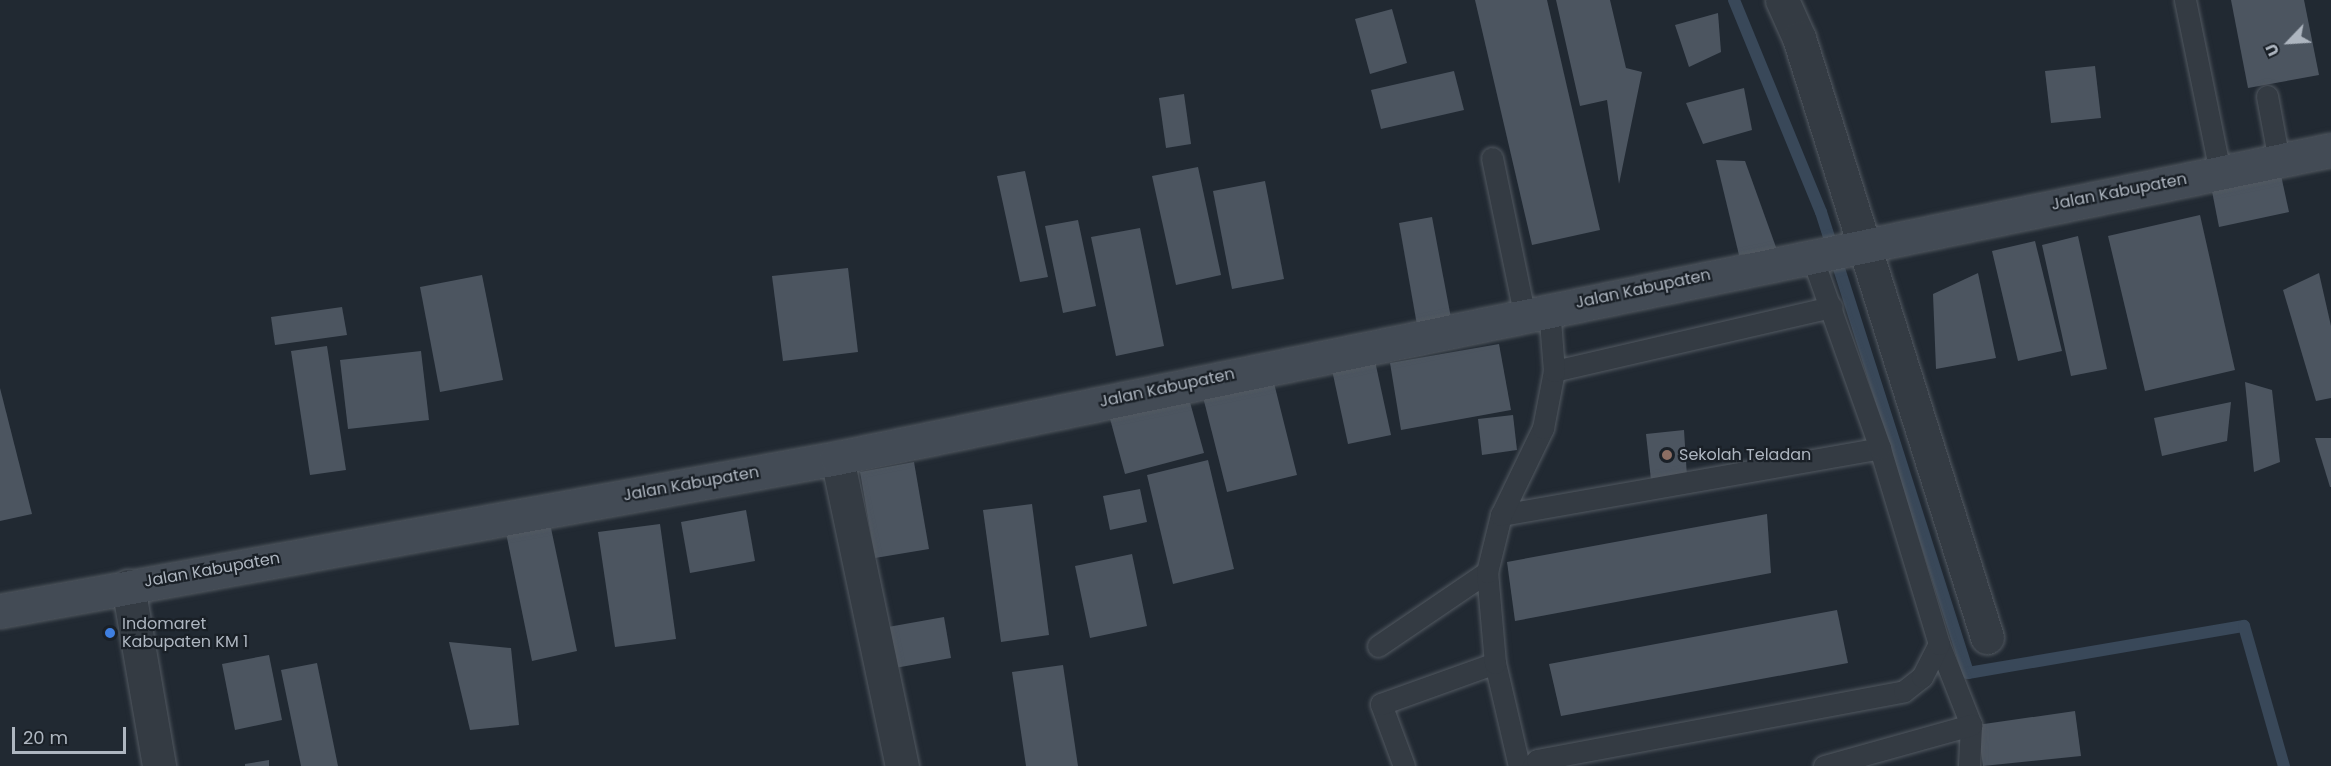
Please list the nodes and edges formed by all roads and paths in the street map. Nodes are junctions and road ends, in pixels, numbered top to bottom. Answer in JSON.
{"nodes":[{"id":1,"x":1782,"y":0,"type":"edge"},
{"id":2,"x":2185,"y":0,"type":"edge"},
{"id":3,"x":2267,"y":96,"type":"dead end"},
{"id":4,"x":2331,"y":150,"type":"edge"},
{"id":5,"x":1492,"y":158,"type":"dead end"},
{"id":6,"x":2279,"y":161,"type":"junction"},
{"id":7,"x":2220,"y":172,"type":"junction"},
{"id":8,"x":1837,"y":249,"type":"junction"},
{"id":9,"x":1832,"y":307,"type":"junction"},
{"id":10,"x":1536,"y":310,"type":"junction"},
{"id":11,"x":1554,"y":371,"type":"junction"},
{"id":12,"x":1880,"y":448,"type":"junction"},
{"id":13,"x":837,"y":458,"type":"junction"},
{"id":14,"x":1501,"y":515,"type":"junction"},
{"id":15,"x":1487,"y":572,"type":"junction"},
{"id":16,"x":128,"y":585,"type":"junction"},
{"id":17,"x":0,"y":611,"type":"edge"},
{"id":18,"x":1987,"y":637,"type":"dead end"},
{"id":19,"x":1939,"y":644,"type":"junction"},
{"id":20,"x":1378,"y":646,"type":"dead end"},
{"id":21,"x":1494,"y":663,"type":"junction"},
{"id":22,"x":1971,"y":725,"type":"junction"},
{"id":23,"x":1865,"y":761,"type":"edge"},
{"id":24,"x":1520,"y":765,"type":"edge"},
{"id":25,"x":159,"y":766,"type":"edge"},
{"id":26,"x":902,"y":766,"type":"edge"},
{"id":27,"x":1404,"y":766,"type":"edge"},
{"id":28,"x":1824,"y":766,"type":"edge"},
{"id":29,"x":1969,"y":766,"type":"edge"}],
"edges":[{"from":1,"to":8,"type":"street"},
{"from":2,"to":7,"type":"lane"},
{"from":3,"to":6,"type":"lane"},
{"from":4,"to":6,"type":"main road","name":"Jalan Kabupaten"},
{"from":5,"to":10,"type":"lane"},
{"from":6,"to":7,"type":"main road","name":"Jalan Kabupaten"},
{"from":7,"to":8,"type":"main road","name":"Jalan Kabupaten"},
{"from":8,"to":9,"type":"lane"},
{"from":8,"to":10,"type":"main road","name":"Jalan Kabupaten"},
{"from":8,"to":18,"type":"street"},
{"from":9,"to":11,"type":"lane"},
{"from":9,"to":12,"type":"lane"},
{"from":10,"to":11,"type":"lane"},
{"from":10,"to":13,"type":"main road","name":"Jalan Kabupaten"},
{"from":11,"to":14,"type":"lane"},
{"from":12,"to":14,"type":"lane"},
{"from":12,"to":19,"type":"lane"},
{"from":13,"to":16,"type":"main road","name":"Jalan Kabupaten"},
{"from":13,"to":26,"type":"street"},
{"from":14,"to":15,"type":"lane"},
{"from":15,"to":20,"type":"lane"},
{"from":15,"to":21,"type":"lane"},
{"from":16,"to":17,"type":"main road","name":"Jalan Kabupaten"},
{"from":16,"to":25,"type":"street"},
{"from":19,"to":22,"type":"lane"},
{"from":19,"to":24,"type":"lane"},
{"from":21,"to":24,"type":"lane"},
{"from":21,"to":27,"type":"lane"},
{"from":22,"to":23,"type":"lane"},
{"from":22,"to":29,"type":"lane"},
{"from":23,"to":28,"type":"lane"}]}
